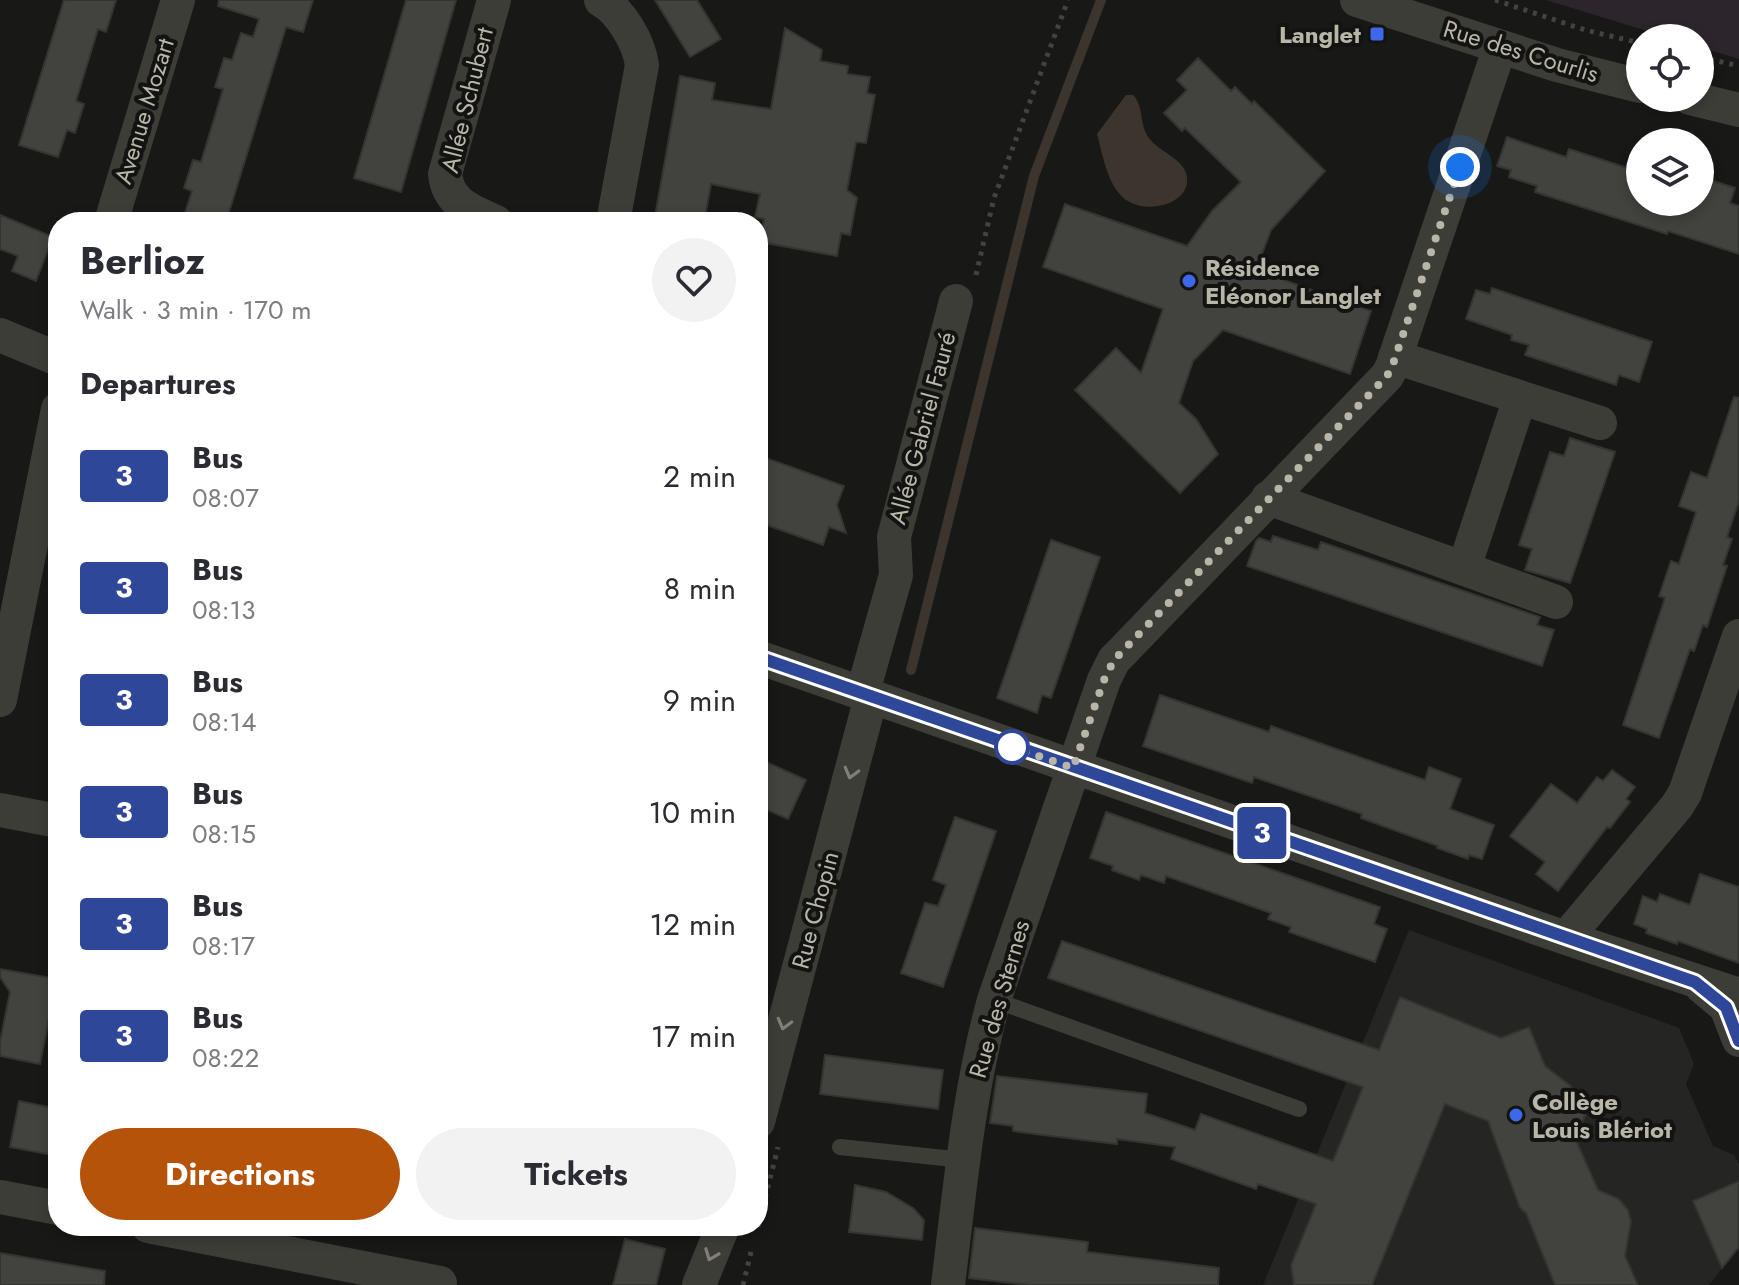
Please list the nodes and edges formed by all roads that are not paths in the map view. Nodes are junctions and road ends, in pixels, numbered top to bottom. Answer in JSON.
{"nodes":[{"id":1,"x":178,"y":0,"type":"edge"},
{"id":2,"x":494,"y":0,"type":"edge"},
{"id":3,"x":601,"y":0,"type":"edge"},
{"id":4,"x":1357,"y":0,"type":"edge"},
{"id":5,"x":1500,"y":47,"type":"junction"},
{"id":6,"x":1626,"y":83,"type":"edge"},
{"id":7,"x":1714,"y":104,"type":"edge"},
{"id":8,"x":1739,"y":110,"type":"edge"},
{"id":9,"x":114,"y":212,"type":"edge"},
{"id":10,"x":475,"y":212,"type":"edge"},
{"id":11,"x":615,"y":212,"type":"edge"},
{"id":12,"x":956,"y":301,"type":"dead end"},
{"id":13,"x":0,"y":335,"type":"edge"},
{"id":14,"x":48,"y":355,"type":"edge"},
{"id":15,"x":1395,"y":357,"type":"junction"},
{"id":16,"x":1520,"y":398,"type":"junction"},
{"id":17,"x":1600,"y":423,"type":"dead end"},
{"id":18,"x":48,"y":459,"type":"edge"},
{"id":19,"x":1268,"y":498,"type":"junction"},
{"id":20,"x":1464,"y":568,"type":"junction"},
{"id":21,"x":1556,"y":602,"type":"dead end"},
{"id":22,"x":1739,"y":636,"type":"edge"},
{"id":23,"x":768,"y":661,"type":"edge"},
{"id":24,"x":866,"y":696,"type":"junction"},
{"id":25,"x":0,"y":700,"type":"edge"},
{"id":26,"x":1073,"y":768,"type":"junction"},
{"id":27,"x":0,"y":810,"type":"edge"},
{"id":28,"x":48,"y":819,"type":"edge"},
{"id":29,"x":1566,"y":938,"type":"junction"},
{"id":30,"x":1695,"y":982,"type":"junction"},
{"id":31,"x":1739,"y":995,"type":"edge"},
{"id":32,"x":994,"y":1000,"type":"junction"},
{"id":33,"x":1739,"y":1040,"type":"edge"},
{"id":34,"x":768,"y":1083,"type":"edge"},
{"id":35,"x":1299,"y":1109,"type":"dead end"},
{"id":36,"x":840,"y":1147,"type":"dead end"},
{"id":37,"x":963,"y":1160,"type":"junction"},
{"id":38,"x":0,"y":1197,"type":"edge"},
{"id":39,"x":48,"y":1206,"type":"edge"},
{"id":40,"x":186,"y":1236,"type":"edge"},
{"id":41,"x":719,"y":1236,"type":"edge"},
{"id":42,"x":326,"y":1273,"type":"edge"},
{"id":43,"x":440,"y":1283,"type":"edge"},
{"id":44,"x":699,"y":1285,"type":"edge"},
{"id":45,"x":948,"y":1285,"type":"edge"}],
"edges":[{"from":1,"to":9,"type":"street","name":"Avenue Mozart"},
{"from":2,"to":10,"type":"street","name":"Allée Schubert"},
{"from":3,"to":11,"type":"street"},
{"from":4,"to":5,"type":"street","name":"Rue des Courlis"},
{"from":5,"to":6,"type":"street","name":"Rue des Courlis"},
{"from":5,"to":15,"type":"street","name":"Rue des Sternes"},
{"from":7,"to":8,"type":"street"},
{"from":12,"to":24,"type":"street","name":"Allée Gabriel Fauré"},
{"from":13,"to":14,"type":"street"},
{"from":15,"to":16,"type":"street"},
{"from":15,"to":19,"type":"street","name":"Rue des Sternes"},
{"from":16,"to":17,"type":"street"},
{"from":16,"to":20,"type":"street"},
{"from":18,"to":25,"type":"street"},
{"from":19,"to":20,"type":"street"},
{"from":19,"to":26,"type":"street","name":"Rue des Sternes"},
{"from":20,"to":21,"type":"street"},
{"from":22,"to":29,"type":"street"},
{"from":23,"to":24,"type":"street"},
{"from":24,"to":26,"type":"street"},
{"from":24,"to":34,"type":"street","name":"Rue Chopin","one_way":true},
{"from":26,"to":29,"type":"street"},
{"from":26,"to":32,"type":"street","name":"Rue des Sternes"},
{"from":27,"to":28,"type":"street"},
{"from":29,"to":30,"type":"street"},
{"from":30,"to":31,"type":"street"},
{"from":30,"to":33,"type":"street"},
{"from":32,"to":35,"type":"lane"},
{"from":32,"to":37,"type":"street","name":"Rue des Sternes"},
{"from":36,"to":37,"type":"lane"},
{"from":37,"to":45,"type":"street","name":"Rue des Sternes"},
{"from":38,"to":39,"type":"street"},
{"from":40,"to":42,"type":"street"},
{"from":41,"to":44,"type":"street","one_way":true},
{"from":42,"to":43,"type":"street"}]}
